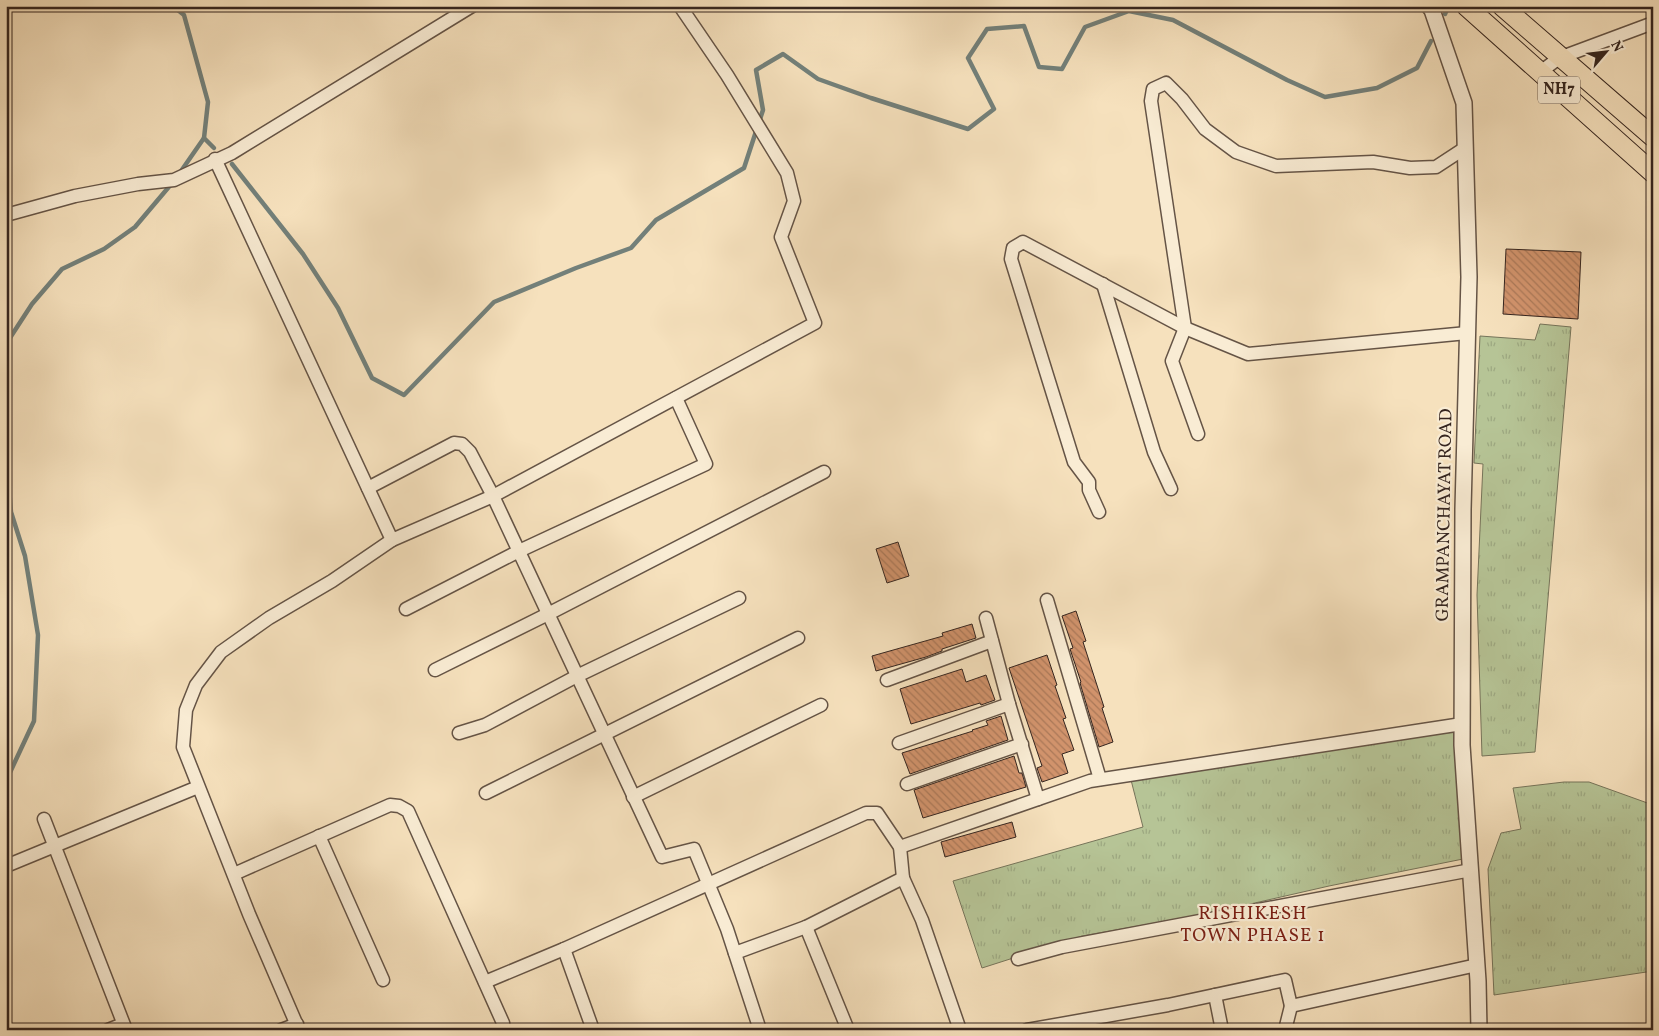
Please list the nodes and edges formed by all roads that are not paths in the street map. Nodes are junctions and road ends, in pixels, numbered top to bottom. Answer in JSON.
{"nodes":[{"id":1,"x":472,"y":6,"type":"edge"},
{"id":2,"x":680,"y":6,"type":"edge"},
{"id":3,"x":1429,"y":6,"type":"edge"},
{"id":4,"x":1466,"y":6,"type":"edge"},
{"id":5,"x":1502,"y":6,"type":"edge"},
{"id":6,"x":1653,"y":23,"type":"edge"},
{"id":7,"x":1559,"y":58,"type":"junction"},
{"id":8,"x":1539,"y":73,"type":"junction"},
{"id":9,"x":1653,"y":137,"type":"edge"},
{"id":10,"x":1465,"y":148,"type":"junction"},
{"id":11,"x":215,"y":160,"type":"junction"},
{"id":12,"x":1653,"y":173,"type":"edge"},
{"id":13,"x":6,"y":215,"type":"edge"},
{"id":14,"x":1103,"y":284,"type":"junction"},
{"id":15,"x":1185,"y":328,"type":"junction"},
{"id":16,"x":1467,"y":333,"type":"junction"},
{"id":17,"x":676,"y":398,"type":"junction"},
{"id":18,"x":1198,"y":434,"type":"dead end"},
{"id":19,"x":824,"y":472,"type":"dead end"},
{"id":20,"x":368,"y":488,"type":"junction"},
{"id":21,"x":1170,"y":489,"type":"dead end"},
{"id":22,"x":493,"y":496,"type":"junction"},
{"id":23,"x":1098,"y":512,"type":"dead end"},
{"id":24,"x":392,"y":540,"type":"junction"},
{"id":25,"x":519,"y":551,"type":"junction"},
{"id":26,"x":738,"y":598,"type":"dead end"},
{"id":27,"x":1047,"y":600,"type":"dead end"},
{"id":28,"x":406,"y":609,"type":"dead end"},
{"id":29,"x":548,"y":614,"type":"junction"},
{"id":30,"x":986,"y":618,"type":"dead end"},
{"id":31,"x":798,"y":638,"type":"dead end"},
{"id":32,"x":992,"y":641,"type":"junction"},
{"id":33,"x":435,"y":670,"type":"dead end"},
{"id":34,"x":577,"y":676,"type":"junction"},
{"id":35,"x":887,"y":680,"type":"dead end"},
{"id":36,"x":1009,"y":704,"type":"junction"},
{"id":37,"x":821,"y":705,"type":"dead end"},
{"id":38,"x":1462,"y":724,"type":"junction"},
{"id":39,"x":459,"y":733,"type":"dead end"},
{"id":40,"x":605,"y":735,"type":"junction"},
{"id":41,"x":900,"y":743,"type":"dead end"},
{"id":42,"x":1022,"y":744,"type":"junction"},
{"id":43,"x":1100,"y":779,"type":"junction"},
{"id":44,"x":907,"y":784,"type":"dead end"},
{"id":45,"x":198,"y":787,"type":"junction"},
{"id":46,"x":486,"y":793,"type":"dead end"},
{"id":47,"x":633,"y":797,"type":"junction"},
{"id":48,"x":1038,"y":799,"type":"junction"},
{"id":49,"x":44,"y":819,"type":"dead end"},
{"id":50,"x":319,"y":836,"type":"junction"},
{"id":51,"x":55,"y":846,"type":"junction"},
{"id":52,"x":900,"y":848,"type":"junction"},
{"id":53,"x":6,"y":866,"type":"edge"},
{"id":54,"x":1470,"y":870,"type":"junction"},
{"id":55,"x":234,"y":874,"type":"junction"},
{"id":56,"x":903,"y":878,"type":"junction"},
{"id":57,"x":708,"y":884,"type":"junction"},
{"id":58,"x":806,"y":927,"type":"junction"},
{"id":59,"x":564,"y":949,"type":"junction"},
{"id":60,"x":735,"y":953,"type":"junction"},
{"id":61,"x":1018,"y":959,"type":"dead end"},
{"id":62,"x":1477,"y":965,"type":"junction"},
{"id":63,"x":383,"y":980,"type":"dead end"},
{"id":64,"x":485,"y":982,"type":"junction"},
{"id":65,"x":1215,"y":995,"type":"junction"},
{"id":66,"x":1291,"y":1006,"type":"junction"},
{"id":67,"x":125,"y":1027,"type":"edge"},
{"id":68,"x":298,"y":1027,"type":"edge"},
{"id":69,"x":108,"y":1030,"type":"edge"},
{"id":70,"x":281,"y":1030,"type":"edge"},
{"id":71,"x":504,"y":1030,"type":"edge"},
{"id":72,"x":593,"y":1030,"type":"edge"},
{"id":73,"x":760,"y":1030,"type":"edge"},
{"id":74,"x":848,"y":1030,"type":"edge"},
{"id":75,"x":960,"y":1030,"type":"edge"},
{"id":76,"x":1027,"y":1030,"type":"edge"},
{"id":77,"x":1222,"y":1030,"type":"edge"},
{"id":78,"x":1285,"y":1030,"type":"edge"},
{"id":79,"x":1479,"y":1030,"type":"edge"}],
"edges":[{"from":1,"to":11,"type":"street"},
{"from":2,"to":17,"type":"street"},
{"from":3,"to":10,"type":"street","name":"GRAMPANCHAYAT ROAD"},
{"from":4,"to":8,"type":"main road","number":"NH7"},
{"from":5,"to":7,"type":"main road"},
{"from":6,"to":7,"type":"street"},
{"from":7,"to":8,"type":"street"},
{"from":7,"to":9,"type":"main road"},
{"from":8,"to":12,"type":"main road","number":"NH7"},
{"from":10,"to":15,"type":"street"},
{"from":10,"to":16,"type":"street","name":"GRAMPANCHAYAT ROAD"},
{"from":11,"to":13,"type":"street"},
{"from":11,"to":20,"type":"street"},
{"from":14,"to":15,"type":"street"},
{"from":14,"to":21,"type":"street"},
{"from":14,"to":23,"type":"street"},
{"from":15,"to":16,"type":"street"},
{"from":15,"to":18,"type":"street"},
{"from":16,"to":38,"type":"street","name":"GRAMPANCHAYAT ROAD"},
{"from":17,"to":22,"type":"street"},
{"from":17,"to":25,"type":"street"},
{"from":19,"to":29,"type":"street"},
{"from":20,"to":22,"type":"street"},
{"from":20,"to":24,"type":"street"},
{"from":22,"to":24,"type":"street"},
{"from":22,"to":25,"type":"street"},
{"from":24,"to":45,"type":"street"},
{"from":25,"to":28,"type":"street"},
{"from":25,"to":29,"type":"street"},
{"from":26,"to":34,"type":"street"},
{"from":27,"to":43,"type":"street"},
{"from":29,"to":33,"type":"street"},
{"from":29,"to":34,"type":"street"},
{"from":30,"to":32,"type":"street"},
{"from":31,"to":40,"type":"street"},
{"from":32,"to":35,"type":"street"},
{"from":32,"to":36,"type":"street"},
{"from":34,"to":39,"type":"street"},
{"from":34,"to":40,"type":"street"},
{"from":36,"to":41,"type":"street"},
{"from":36,"to":42,"type":"street"},
{"from":37,"to":47,"type":"street"},
{"from":38,"to":43,"type":"street"},
{"from":38,"to":54,"type":"street","name":"GRAMPANCHAYAT ROAD"},
{"from":40,"to":46,"type":"street"},
{"from":40,"to":47,"type":"street"},
{"from":42,"to":44,"type":"street"},
{"from":42,"to":48,"type":"street"},
{"from":43,"to":48,"type":"street"},
{"from":45,"to":51,"type":"street"},
{"from":45,"to":55,"type":"street"},
{"from":47,"to":57,"type":"street"},
{"from":48,"to":52,"type":"street"},
{"from":49,"to":51,"type":"street"},
{"from":50,"to":55,"type":"street"},
{"from":50,"to":63,"type":"street"},
{"from":50,"to":64,"type":"street"},
{"from":51,"to":53,"type":"street"},
{"from":51,"to":67,"type":"street"},
{"from":52,"to":56,"type":"street"},
{"from":52,"to":57,"type":"street"},
{"from":54,"to":61,"type":"street"},
{"from":54,"to":62,"type":"street","name":"GRAMPANCHAYAT ROAD"},
{"from":55,"to":68,"type":"street"},
{"from":56,"to":58,"type":"street"},
{"from":56,"to":75,"type":"street"},
{"from":57,"to":59,"type":"street"},
{"from":57,"to":60,"type":"street"},
{"from":58,"to":60,"type":"street"},
{"from":58,"to":74,"type":"street"},
{"from":59,"to":64,"type":"street"},
{"from":59,"to":72,"type":"street"},
{"from":60,"to":73,"type":"street"},
{"from":62,"to":66,"type":"street"},
{"from":62,"to":79,"type":"street","name":"GRAMPANCHAYAT ROAD"},
{"from":64,"to":71,"type":"street"},
{"from":65,"to":66,"type":"street"},
{"from":65,"to":76,"type":"street"},
{"from":65,"to":77,"type":"street"},
{"from":66,"to":78,"type":"street"},
{"from":67,"to":69,"type":"street"},
{"from":68,"to":70,"type":"street"}]}
